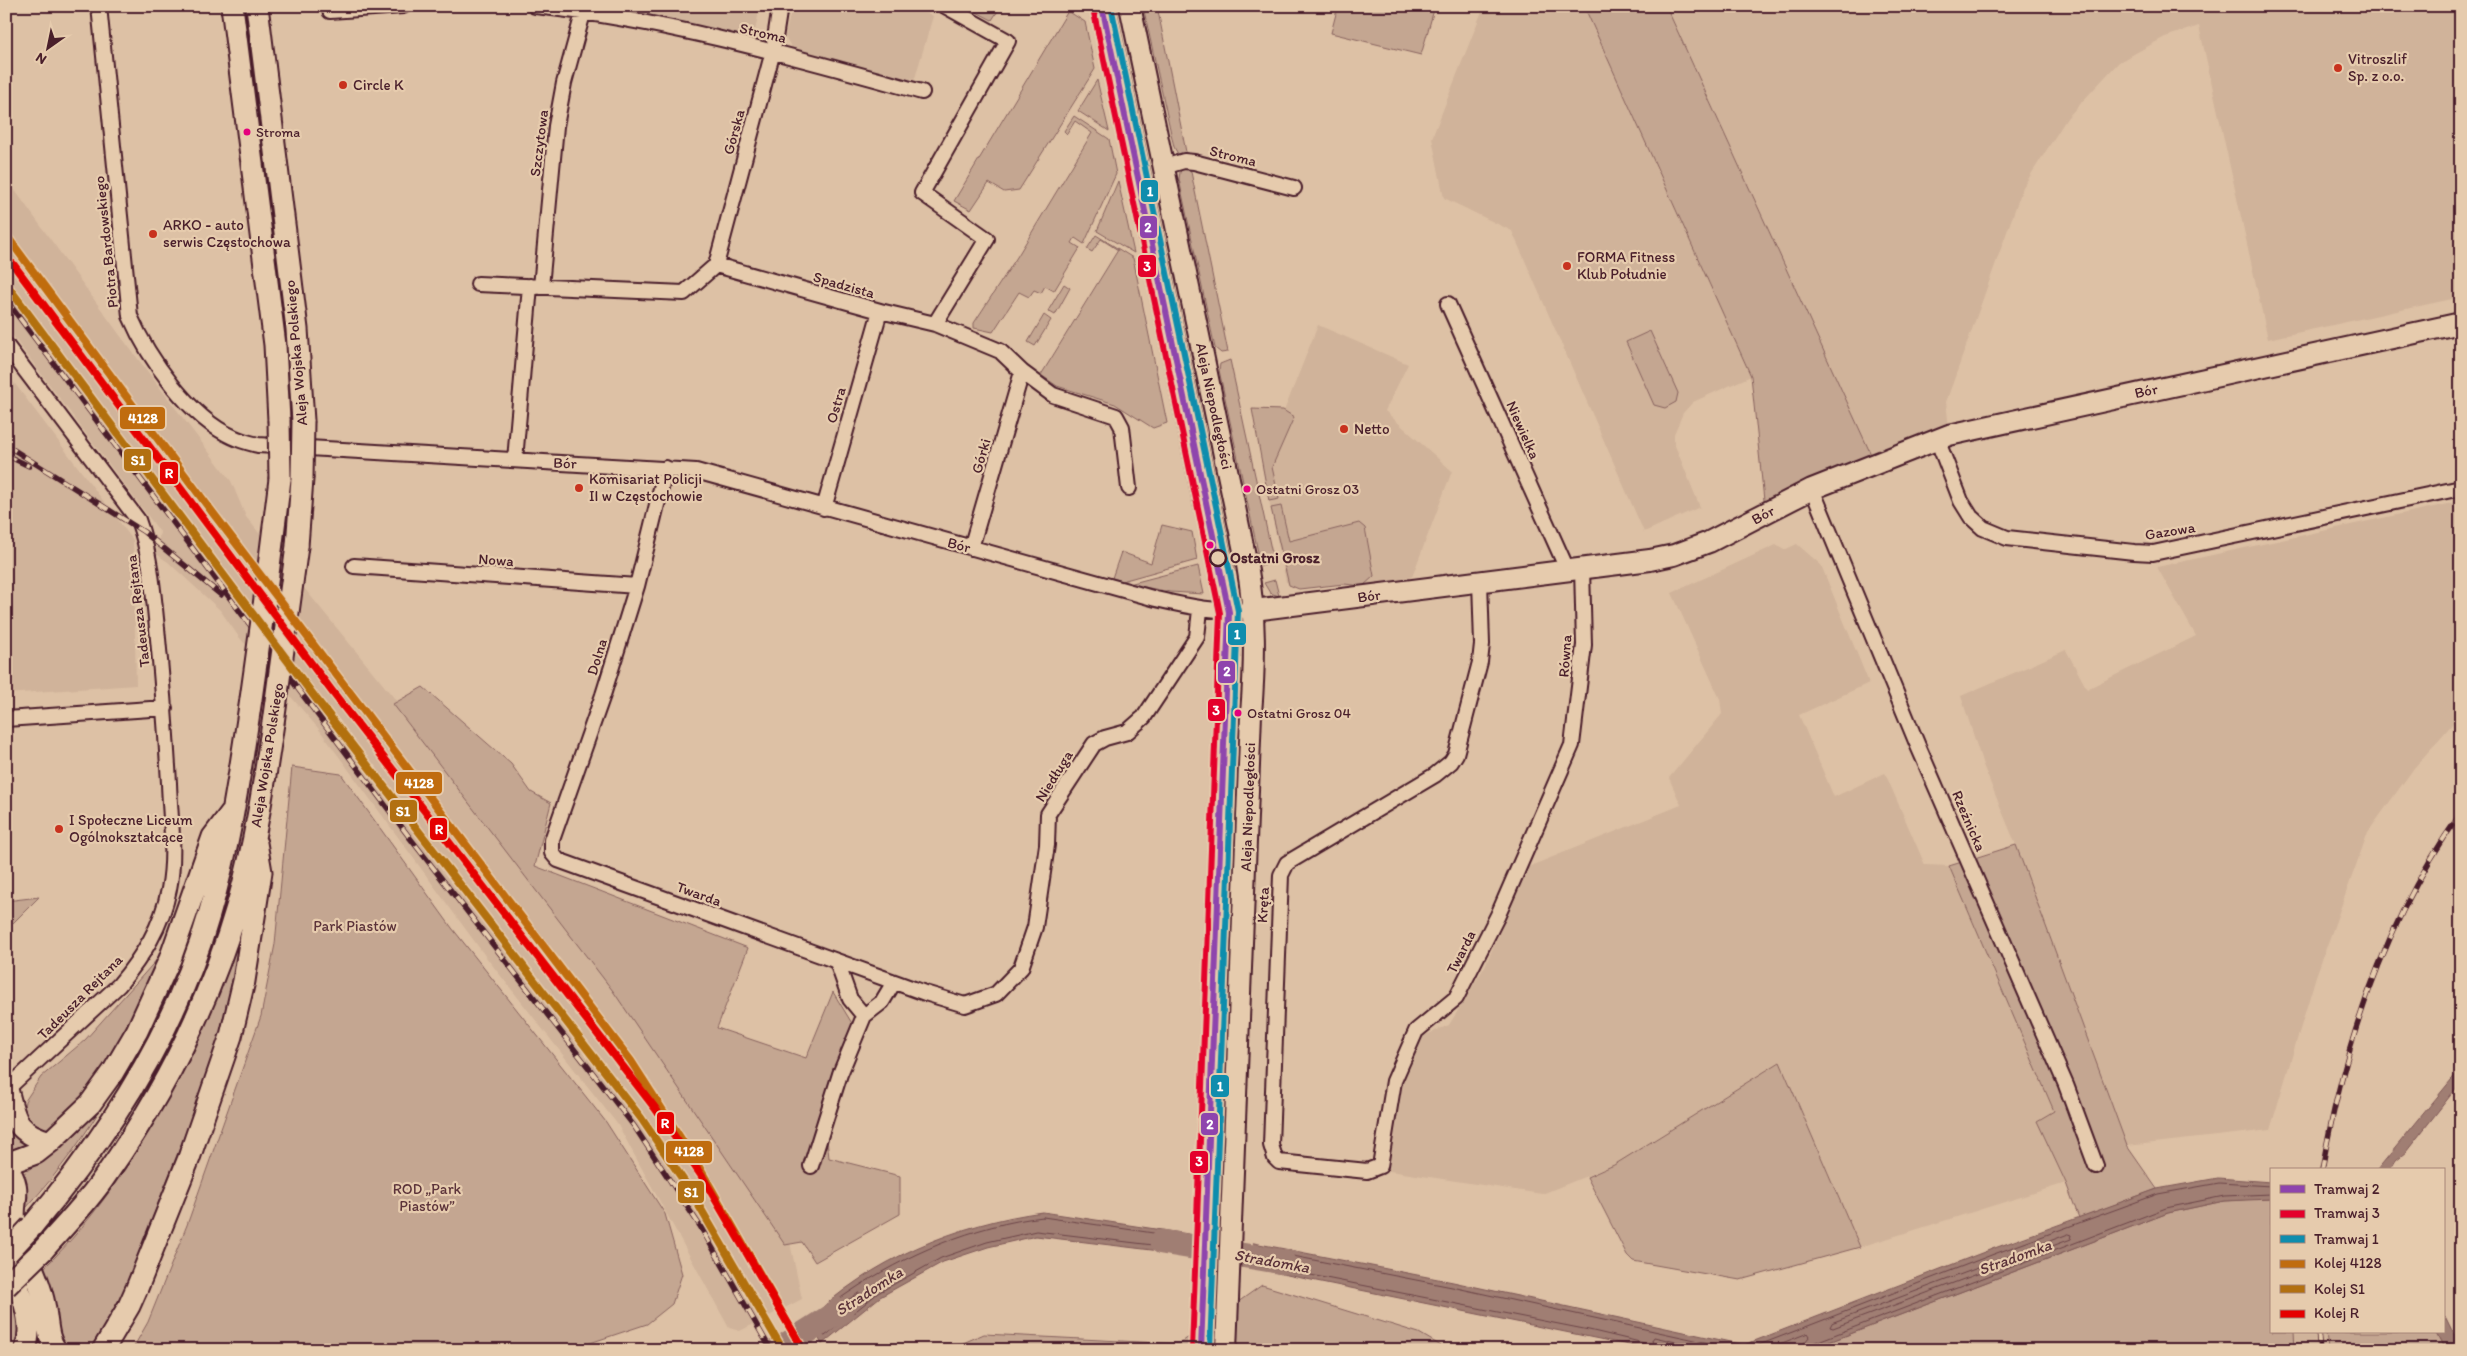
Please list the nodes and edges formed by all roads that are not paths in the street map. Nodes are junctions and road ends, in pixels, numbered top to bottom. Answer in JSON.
{"nodes":[{"id":1,"x":99,"y":6,"type":"edge"},
{"id":2,"x":232,"y":6,"type":"edge"},
{"id":3,"x":257,"y":6,"type":"edge"},
{"id":4,"x":403,"y":6,"type":"edge"},
{"id":5,"x":535,"y":6,"type":"edge"},
{"id":6,"x":780,"y":6,"type":"edge"},
{"id":7,"x":945,"y":6,"type":"edge"},
{"id":8,"x":1130,"y":6,"type":"edge"},
{"id":9,"x":329,"y":8,"type":"edge"},
{"id":10,"x":585,"y":9,"type":"edge"},
{"id":11,"x":772,"y":51,"type":"junction"},
{"id":12,"x":922,"y":92,"type":"dead end"},
{"id":13,"x":1164,"y":167,"type":"junction"},
{"id":14,"x":1294,"y":188,"type":"dead end"},
{"id":15,"x":716,"y":265,"type":"junction"},
{"id":16,"x":478,"y":284,"type":"dead end"},
{"id":17,"x":536,"y":287,"type":"junction"},
{"id":18,"x":1448,"y":304,"type":"dead end"},
{"id":19,"x":880,"y":312,"type":"junction"},
{"id":20,"x":2461,"y":323,"type":"edge"},
{"id":21,"x":935,"y":324,"type":"junction"},
{"id":22,"x":6,"y":345,"type":"edge"},
{"id":23,"x":1022,"y":372,"type":"junction"},
{"id":24,"x":1937,"y":439,"type":"junction"},
{"id":25,"x":258,"y":445,"type":"joint"},
{"id":26,"x":515,"y":460,"type":"junction"},
{"id":27,"x":666,"y":468,"type":"junction"},
{"id":28,"x":1129,"y":488,"type":"dead end"},
{"id":29,"x":2461,"y":488,"type":"edge"},
{"id":30,"x":1812,"y":489,"type":"junction"},
{"id":31,"x":824,"y":508,"type":"junction"},
{"id":32,"x":971,"y":548,"type":"junction"},
{"id":33,"x":354,"y":566,"type":"dead end"},
{"id":34,"x":1574,"y":569,"type":"junction"},
{"id":35,"x":1480,"y":582,"type":"junction"},
{"id":36,"x":636,"y":586,"type":"junction"},
{"id":37,"x":1200,"y":610,"type":"junction"},
{"id":38,"x":1254,"y":610,"type":"junction"},
{"id":39,"x":165,"y":708,"type":"junction"},
{"id":40,"x":6,"y":720,"type":"edge"},
{"id":41,"x":1572,"y":745,"type":"joint"},
{"id":42,"x":234,"y":808,"type":"junction"},
{"id":43,"x":254,"y":835,"type":"junction"},
{"id":44,"x":552,"y":853,"type":"joint"},
{"id":45,"x":837,"y":962,"type":"junction"},
{"id":46,"x":894,"y":982,"type":"junction"},
{"id":47,"x":966,"y":1006,"type":"joint"},
{"id":48,"x":864,"y":1016,"type":"junction"},
{"id":49,"x":6,"y":1090,"type":"edge"},
{"id":50,"x":50,"y":1142,"type":"junction"},
{"id":51,"x":6,"y":1165,"type":"edge"},
{"id":52,"x":812,"y":1166,"type":"dead end"},
{"id":53,"x":1380,"y":1166,"type":"joint"},
{"id":54,"x":2096,"y":1166,"type":"dead end"},
{"id":55,"x":6,"y":1254,"type":"edge"},
{"id":56,"x":6,"y":1261,"type":"edge"},
{"id":57,"x":6,"y":1286,"type":"edge"},
{"id":58,"x":25,"y":1350,"type":"edge"},
{"id":59,"x":56,"y":1350,"type":"edge"},
{"id":60,"x":104,"y":1350,"type":"edge"},
{"id":61,"x":1226,"y":1350,"type":"edge"}],
"edges":[{"from":1,"to":25,"type":"street","name":"Piotra Bardowskiego"},
{"from":2,"to":42,"type":"main road","name":"Aleja Wojska Polskiego","bridge":true},
{"from":3,"to":43,"type":"main road","name":"Aleja Wojska Polskiego","bridge":true},
{"from":4,"to":9,"type":"street"},
{"from":5,"to":10,"type":"street","name":"Stroma"},
{"from":6,"to":11,"type":"street","name":"Górska"},
{"from":7,"to":21,"type":"street"},
{"from":8,"to":13,"type":"street","name":"Aleja Niepodległości"},
{"from":10,"to":11,"type":"street","name":"Stroma"},
{"from":10,"to":17,"type":"street","name":"Szczytowa"},
{"from":11,"to":12,"type":"street","name":"Stroma"},
{"from":11,"to":15,"type":"street","name":"Górska"},
{"from":13,"to":14,"type":"street","name":"Stroma"},
{"from":13,"to":38,"type":"street","name":"Aleja Niepodległości"},
{"from":15,"to":17,"type":"street"},
{"from":15,"to":19,"type":"street","name":"Spadzista"},
{"from":16,"to":17,"type":"street"},
{"from":17,"to":26,"type":"street","name":"Szczytowa"},
{"from":18,"to":34,"type":"street","name":"Niewielka"},
{"from":19,"to":21,"type":"street","name":"Spadzista"},
{"from":19,"to":31,"type":"street","name":"Ostra"},
{"from":20,"to":24,"type":"street","name":"Bór"},
{"from":21,"to":23,"type":"street","name":"Spadzista"},
{"from":22,"to":39,"type":"street","name":"Tadeusza Rejtana"},
{"from":23,"to":28,"type":"street","name":"Spadzista"},
{"from":23,"to":32,"type":"street","name":"Górki"},
{"from":24,"to":29,"type":"street","name":"Gazowa"},
{"from":24,"to":30,"type":"street","name":"Bór"},
{"from":25,"to":26,"type":"street","name":"Bór"},
{"from":26,"to":27,"type":"street","name":"Bór"},
{"from":27,"to":31,"type":"street","name":"Bór"},
{"from":27,"to":36,"type":"street","name":"Dolna"},
{"from":30,"to":34,"type":"street","name":"Bór"},
{"from":30,"to":54,"type":"street","name":"Rzeźnicka"},
{"from":31,"to":32,"type":"street","name":"Bór"},
{"from":32,"to":37,"type":"street","name":"Bór"},
{"from":33,"to":36,"type":"street","name":"Nowa"},
{"from":34,"to":35,"type":"street","name":"Bór"},
{"from":34,"to":41,"type":"street","name":"Równa"},
{"from":35,"to":38,"type":"street","name":"Bór"},
{"from":35,"to":53,"type":"street","name":"Kręta"},
{"from":36,"to":44,"type":"street","name":"Dolna"},
{"from":37,"to":38,"type":"street","name":"Bór"},
{"from":37,"to":47,"type":"street","name":"Niedługa"},
{"from":38,"to":61,"type":"street","name":"Aleja Niepodległości"},
{"from":39,"to":40,"type":"street"},
{"from":39,"to":49,"type":"street","name":"Tadeusza Rejtana"},
{"from":41,"to":53,"type":"street","name":"Twarda"},
{"from":42,"to":50,"type":"main road"},
{"from":42,"to":55,"type":"main road","name":"Aleja Wojska Polskiego","bridge":true},
{"from":43,"to":57,"type":"main road","name":"Aleja Wojska Polskiego","bridge":true},
{"from":43,"to":60,"type":"main road"},
{"from":44,"to":45,"type":"street","name":"Twarda"},
{"from":45,"to":46,"type":"street","name":"Twarda"},
{"from":45,"to":48,"type":"street"},
{"from":46,"to":47,"type":"street","name":"Twarda"},
{"from":46,"to":48,"type":"street"},
{"from":48,"to":52,"type":"street"},
{"from":49,"to":50,"type":"main road"},
{"from":50,"to":51,"type":"main road"},
{"from":51,"to":59,"type":"street"},
{"from":56,"to":58,"type":"street"}]}
